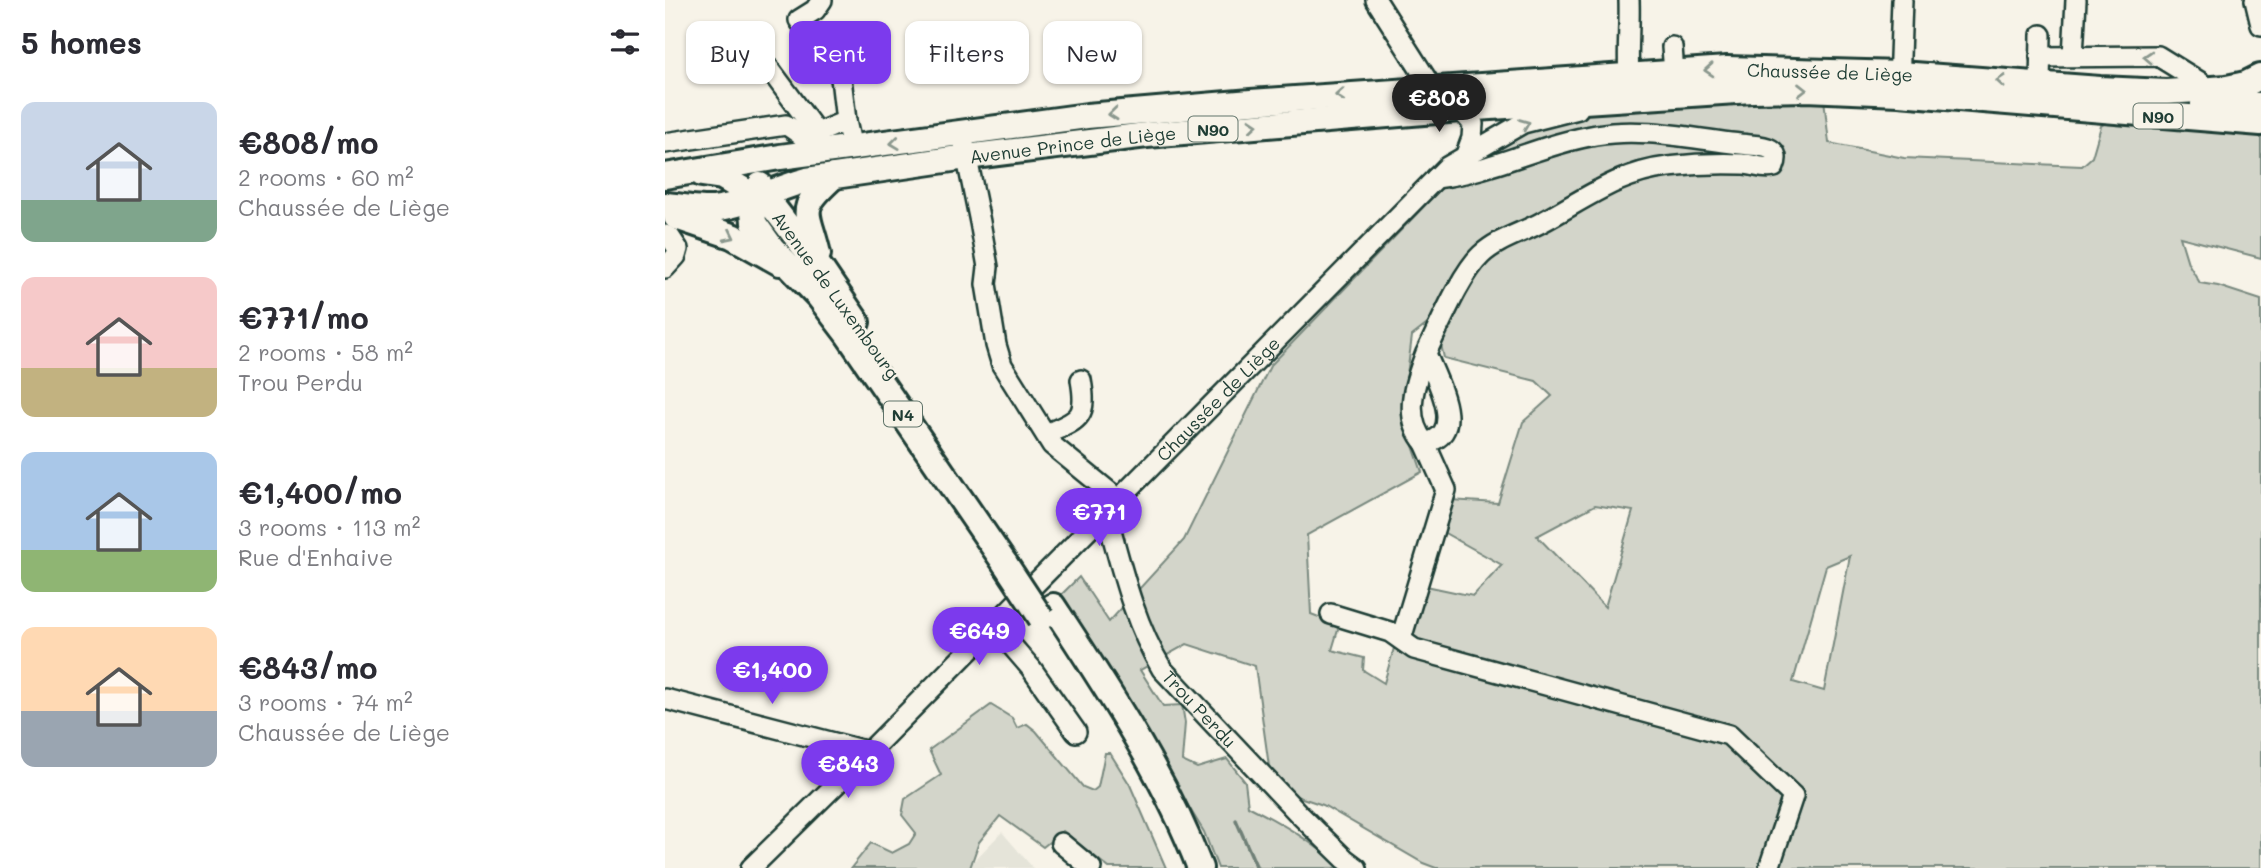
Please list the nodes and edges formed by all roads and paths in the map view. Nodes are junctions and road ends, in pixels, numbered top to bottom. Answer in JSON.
{"nodes":[{"id":1,"x":822,"y":0,"type":"edge"},
{"id":2,"x":1375,"y":0,"type":"edge"},
{"id":3,"x":1629,"y":0,"type":"edge"},
{"id":4,"x":1902,"y":0,"type":"edge"},
{"id":5,"x":2076,"y":0,"type":"edge"},
{"id":6,"x":2255,"y":0,"type":"edge"},
{"id":7,"x":2261,"y":25,"type":"edge"},
{"id":8,"x":2041,"y":35,"type":"dead end"},
{"id":9,"x":1672,"y":47,"type":"dead end"},
{"id":10,"x":2073,"y":56,"type":"junction"},
{"id":11,"x":2041,"y":57,"type":"junction"},
{"id":12,"x":1674,"y":73,"type":"junction"},
{"id":13,"x":775,"y":76,"type":"edge"},
{"id":14,"x":1629,"y":76,"type":"junction"},
{"id":15,"x":2261,"y":83,"type":"edge"},
{"id":16,"x":1899,"y":84,"type":"junction"},
{"id":17,"x":2040,"y":84,"type":"junction"},
{"id":18,"x":1432,"y":88,"type":"junction"},
{"id":19,"x":2204,"y":90,"type":"junction"},
{"id":20,"x":1611,"y":100,"type":"junction"},
{"id":21,"x":2261,"y":105,"type":"edge"},
{"id":22,"x":2056,"y":106,"type":"junction"},
{"id":23,"x":1460,"y":109,"type":"junction"},
{"id":24,"x":846,"y":121,"type":"junction"},
{"id":25,"x":2261,"y":123,"type":"edge"},
{"id":26,"x":665,"y":143,"type":"edge"},
{"id":27,"x":964,"y":145,"type":"junction"},
{"id":28,"x":829,"y":151,"type":"junction"},
{"id":29,"x":1465,"y":157,"type":"junction"},
{"id":30,"x":690,"y":173,"type":"junction"},
{"id":31,"x":1441,"y":173,"type":"junction"},
{"id":32,"x":665,"y":176,"type":"edge"},
{"id":33,"x":834,"y":176,"type":"junction"},
{"id":34,"x":756,"y":197,"type":"junction"},
{"id":35,"x":665,"y":205,"type":"edge"},
{"id":36,"x":665,"y":216,"type":"edge"},
{"id":37,"x":665,"y":235,"type":"edge"},
{"id":38,"x":665,"y":268,"type":"edge"},
{"id":39,"x":821,"y":269,"type":"junction"},
{"id":40,"x":792,"y":270,"type":"junction"},
{"id":41,"x":1426,"y":353,"type":"junction"},
{"id":42,"x":1080,"y":380,"type":"dead end"},
{"id":43,"x":1046,"y":434,"type":"junction"},
{"id":44,"x":1425,"y":443,"type":"junction"},
{"id":45,"x":1112,"y":505,"type":"junction"},
{"id":46,"x":1012,"y":561,"type":"junction"},
{"id":47,"x":1047,"y":612,"type":"junction"},
{"id":48,"x":1331,"y":614,"type":"dead end"},
{"id":49,"x":993,"y":624,"type":"junction"},
{"id":50,"x":1401,"y":639,"type":"junction"},
{"id":51,"x":665,"y":699,"type":"edge"},
{"id":52,"x":1076,"y":732,"type":"dead end"},
{"id":53,"x":869,"y":752,"type":"junction"},
{"id":54,"x":1061,"y":844,"type":"dead end"},
{"id":55,"x":751,"y":868,"type":"edge"},
{"id":56,"x":1091,"y":868,"type":"edge"},
{"id":57,"x":1183,"y":868,"type":"edge"},
{"id":58,"x":1200,"y":868,"type":"edge"},
{"id":59,"x":1357,"y":868,"type":"edge"},
{"id":60,"x":1769,"y":868,"type":"edge"}],
"edges":[{"from":1,"to":24,"type":"street"},
{"from":2,"to":18,"type":"street"},
{"from":3,"to":14,"type":"street"},
{"from":4,"to":16,"type":"street"},
{"from":5,"to":10,"type":"street"},
{"from":6,"to":7,"type":"street"},
{"from":8,"to":11,"type":"street"},
{"from":9,"to":12,"type":"street"},
{"from":10,"to":11,"type":"street"},
{"from":19,"to":10,"type":"street","one_way":true},
{"from":11,"to":17,"type":"street"},
{"from":12,"to":14,"type":"main road","name":"Chaussée de Liège","number":"N90"},
{"from":16,"to":12,"type":"main road","name":"Chaussée de Liège","number":"N90","one_way":true},
{"from":13,"to":24,"type":"street"},
{"from":14,"to":18,"type":"main road","name":"Chaussée de Liège","number":"N90"},
{"from":15,"to":19,"type":"main road","name":"Chaussée de Liège","number":"N90"},
{"from":17,"to":16,"type":"main road","name":"Chaussée de Liège","number":"N90","one_way":true},
{"from":20,"to":16,"type":"main road","name":"Chaussée de Liège","number":"N90","one_way":true},
{"from":16,"to":22,"type":"main road","name":"Chaussée de Liège","number":"N90"},
{"from":17,"to":19,"type":"main road","name":"Chaussée de Liège","number":"N90"},
{"from":18,"to":23,"type":"street"},
{"from":18,"to":27,"type":"main road","name":"Avenue Prince de Liège","number":"N90","one_way":true},
{"from":20,"to":23,"type":"main road","name":"Avenue Prince de Liège","number":"N90"},
{"from":29,"to":20,"type":"street","name":"Chaussée de Liège","one_way":true},
{"from":21,"to":22,"type":"main road","number":"N90"},
{"from":22,"to":25,"type":"main road","name":"Chaussée de Liège","number":"N90"},
{"from":27,"to":23,"type":"main road","name":"Avenue Prince de Liège","number":"N90","one_way":true},
{"from":23,"to":29,"type":"street"},
{"from":23,"to":31,"type":"street","name":"Chaussée de Liège"},
{"from":24,"to":28,"type":"street"},
{"from":26,"to":28,"type":"street"},
{"from":27,"to":28,"type":"main road","name":"Avenue Prince de Liège","number":"N90","one_way":true},
{"from":27,"to":33,"type":"main road","name":"Avenue Prince de Liège","number":"N90"},
{"from":27,"to":43,"type":"street"},
{"from":28,"to":30,"type":"main road","name":"Avenue Prince de Liège","number":"N90"},
{"from":28,"to":34,"type":"main road"},
{"from":29,"to":31,"type":"street","name":"Chaussée de Liège"},
{"from":30,"to":32,"type":"main road","name":"Avenue Prince de Liège","number":"N4"},
{"from":30,"to":34,"type":"main road","number":"N4"},
{"from":31,"to":41,"type":"street"},
{"from":31,"to":45,"type":"street","name":"Chaussée de Liège"},
{"from":33,"to":34,"type":"main road","name":"Avenue Prince de Liège","number":"N90"},
{"from":33,"to":39,"type":"main road"},
{"from":34,"to":35,"type":"main road","name":"Avenue Prince de Liège","number":"N90"},
{"from":34,"to":39,"type":"main road","name":"Avenue de Luxembourg","number":"N4"},
{"from":34,"to":40,"type":"main road","name":"Avenue de Luxembourg"},
{"from":36,"to":40,"type":"main road","number":"N4","one_way":true},
{"from":37,"to":38,"type":"street"},
{"from":39,"to":46,"type":"main road","name":"Avenue de Luxembourg","number":"N4"},
{"from":40,"to":46,"type":"main road","name":"Avenue de Luxembourg","number":"N4"},
{"from":41,"to":44,"type":"street"},
{"from":41,"to":44,"type":"street"},
{"from":42,"to":43,"type":"street"},
{"from":43,"to":45,"type":"street"},
{"from":44,"to":50,"type":"street"},
{"from":45,"to":49,"type":"street","name":"Chaussée de Liège"},
{"from":45,"to":59,"type":"street","name":"Trou Perdu"},
{"from":46,"to":47,"type":"main road","name":"Avenue de Luxembourg","number":"N4"},
{"from":47,"to":57,"type":"main road","name":"Avenue de Luxembourg","number":"N4"},
{"from":47,"to":58,"type":"main road","name":"Avenue de Luxembourg","number":"N4"},
{"from":48,"to":50,"type":"street"},
{"from":49,"to":52,"type":"street"},
{"from":49,"to":53,"type":"street","name":"Chaussée de Liège"},
{"from":50,"to":60,"type":"street"},
{"from":51,"to":53,"type":"street"},
{"from":53,"to":55,"type":"street","name":"Chaussée de Liège"},
{"from":54,"to":56,"type":"street"}]}
